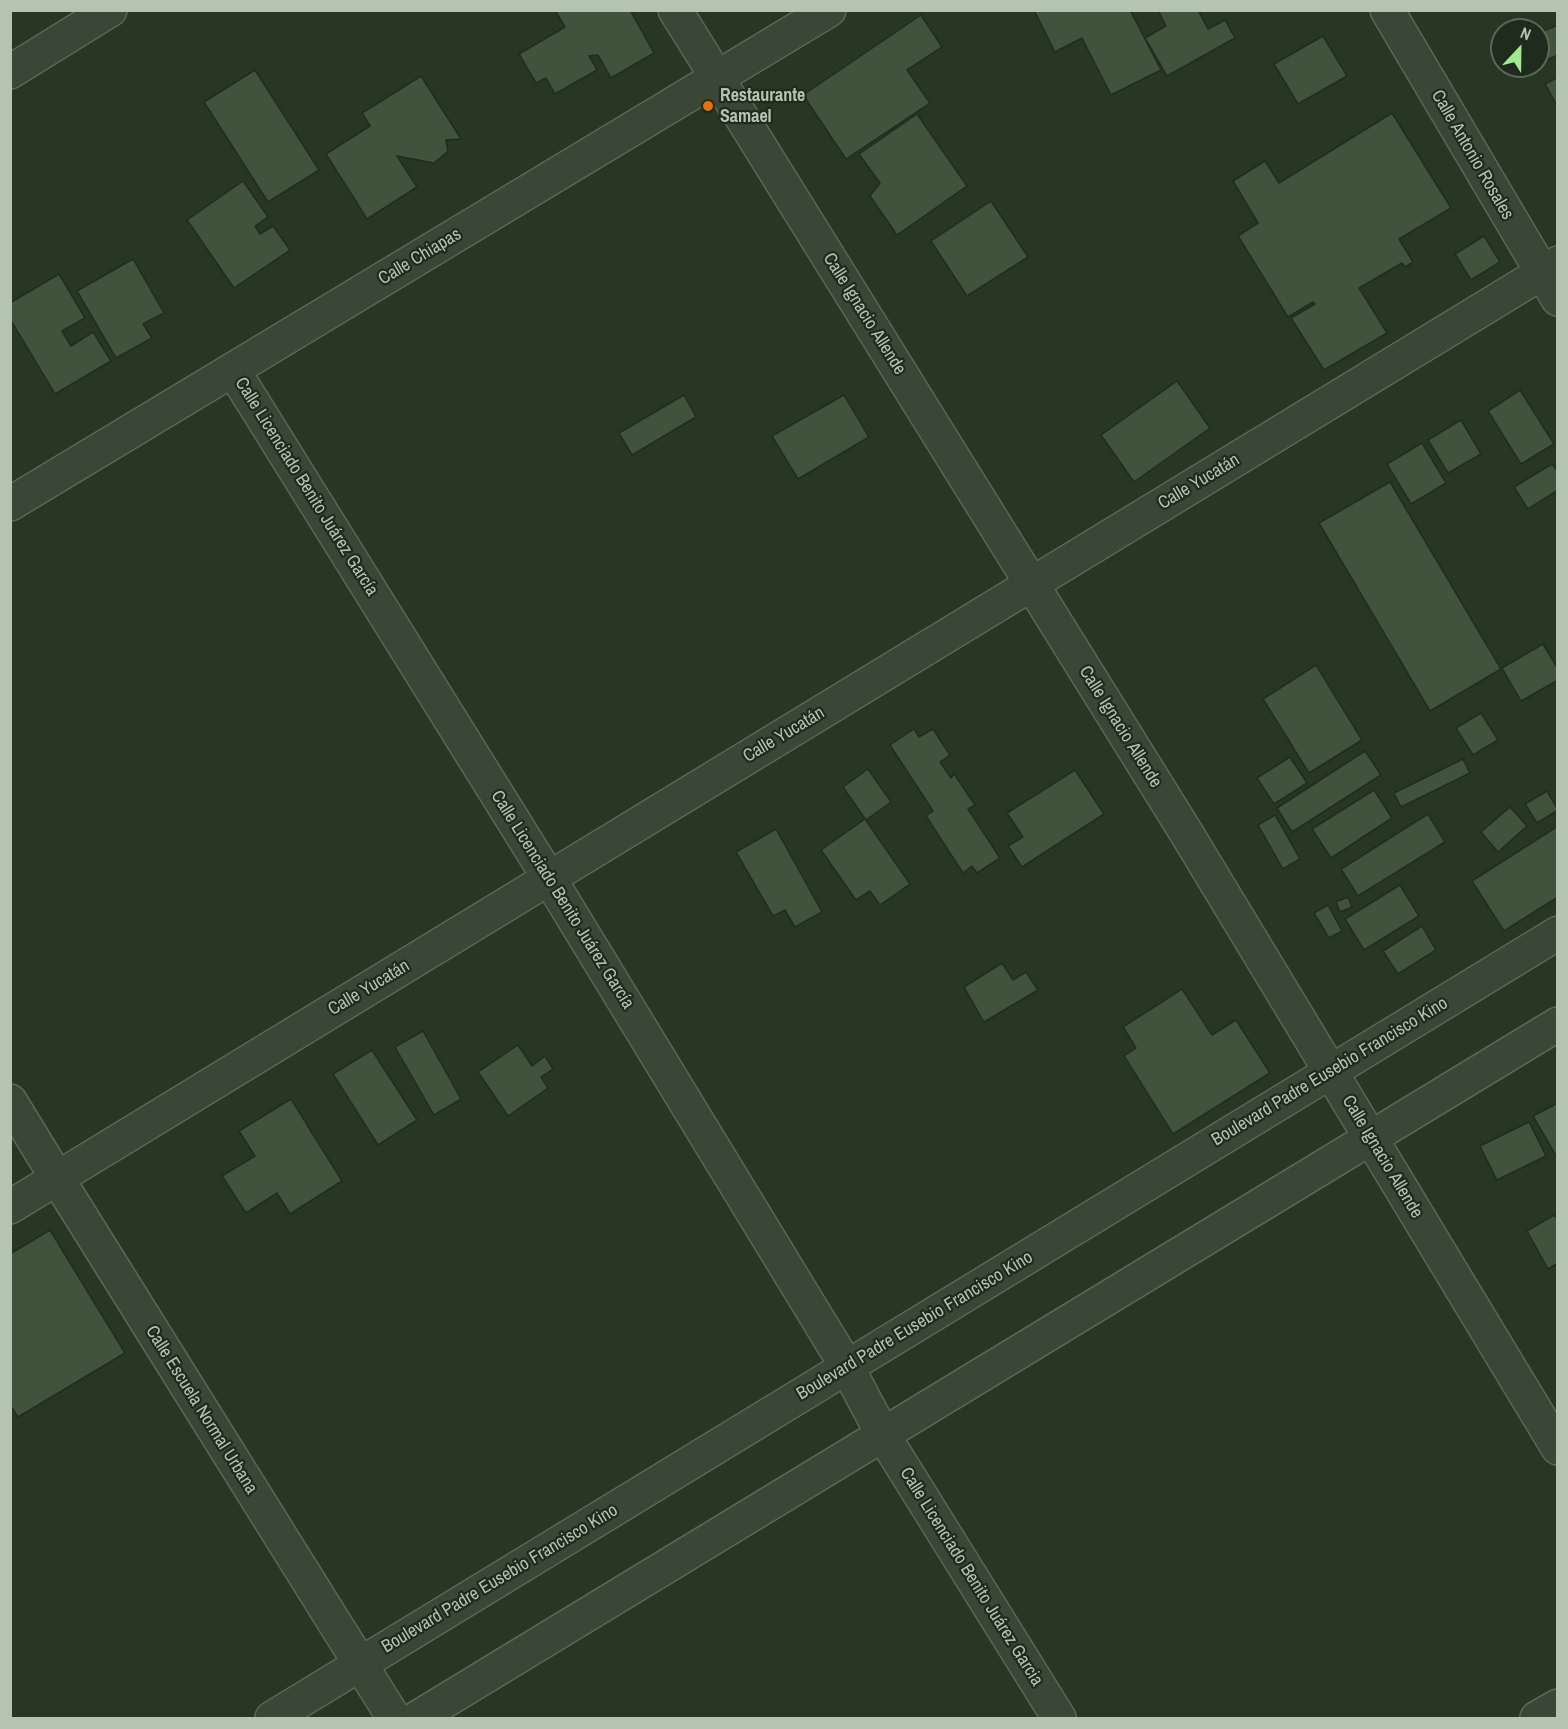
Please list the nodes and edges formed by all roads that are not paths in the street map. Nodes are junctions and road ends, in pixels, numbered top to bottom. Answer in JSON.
{"nodes":[{"id":1,"x":110,"y":10,"type":"edge"},
{"id":2,"x":675,"y":10,"type":"edge"},
{"id":3,"x":829,"y":10,"type":"edge"},
{"id":4,"x":1387,"y":10,"type":"edge"},
{"id":5,"x":10,"y":72,"type":"edge"},
{"id":6,"x":717,"y":78,"type":"junction"},
{"id":7,"x":1552,"y":279,"type":"edge"},
{"id":8,"x":233,"y":370,"type":"junction"},
{"id":9,"x":10,"y":504,"type":"edge"},
{"id":10,"x":1032,"y":584,"type":"junction"},
{"id":11,"x":549,"y":878,"type":"junction"},
{"id":12,"x":1557,"y":933,"type":"edge"},
{"id":13,"x":1557,"y":1024,"type":"edge"},
{"id":14,"x":1331,"y":1072,"type":"junction"},
{"id":15,"x":10,"y":1101,"type":"edge"},
{"id":16,"x":1370,"y":1138,"type":"junction"},
{"id":17,"x":57,"y":1178,"type":"junction"},
{"id":18,"x":10,"y":1207,"type":"edge"},
{"id":19,"x":847,"y":1367,"type":"junction"},
{"id":20,"x":883,"y":1435,"type":"junction"},
{"id":21,"x":1557,"y":1448,"type":"edge"},
{"id":22,"x":360,"y":1665,"type":"junction"},
{"id":23,"x":1557,"y":1706,"type":"edge"},
{"id":24,"x":272,"y":1719,"type":"edge"},
{"id":25,"x":394,"y":1719,"type":"edge"},
{"id":26,"x":417,"y":1719,"type":"edge"},
{"id":27,"x":1059,"y":1719,"type":"edge"},
{"id":28,"x":1537,"y":1719,"type":"edge"}],
"edges":[{"from":1,"to":5,"type":"street"},
{"from":2,"to":6,"type":"street","name":"Calle Ignacio Allende"},
{"from":3,"to":6,"type":"street","name":"Calle Chiapas"},
{"from":4,"to":7,"type":"street","name":"Calle Antonio Rosales"},
{"from":6,"to":8,"type":"street","name":"Calle Chiapas"},
{"from":6,"to":10,"type":"street","name":"Calle Ignacio Allende"},
{"from":7,"to":10,"type":"street","name":"Calle Yucatán"},
{"from":8,"to":9,"type":"street","name":"Calle Chiapas"},
{"from":8,"to":11,"type":"street","name":"Calle Licenciado Benito Juárez García"},
{"from":10,"to":11,"type":"street","name":"Calle Yucatán"},
{"from":10,"to":14,"type":"street","name":"Calle Ignacio Allende"},
{"from":11,"to":17,"type":"street","name":"Calle Yucatán"},
{"from":11,"to":19,"type":"street","name":"Calle Licenciado Benito Juárez García"},
{"from":12,"to":14,"type":"street","name":"Boulevard Padre Eusebio Francisco Kino"},
{"from":13,"to":16,"type":"street"},
{"from":14,"to":16,"type":"street","name":"Calle Ignacio Allende"},
{"from":14,"to":19,"type":"street","name":"Boulevard Padre Eusebio Francisco Kino"},
{"from":15,"to":17,"type":"street","name":"Calle Escuela Normal Urbana"},
{"from":16,"to":20,"type":"street"},
{"from":16,"to":21,"type":"street","name":"Calle Ignacio Allende"},
{"from":17,"to":18,"type":"street","name":"Calle Yucatán"},
{"from":17,"to":22,"type":"street","name":"Calle Escuela Normal Urbana"},
{"from":19,"to":20,"type":"street","name":"Calle Licenciado Benito Juárez García"},
{"from":19,"to":22,"type":"street","name":"Boulevard Padre Eusebio Francisco Kino"},
{"from":20,"to":26,"type":"street"},
{"from":20,"to":27,"type":"street","name":"Calle Licenciado Benito Juárez Garcia"},
{"from":22,"to":24,"type":"street","name":"Boulevard Padre Eusebio Francisco Kino"},
{"from":22,"to":25,"type":"street","name":"Calle Escuela Normal Urbana"},
{"from":23,"to":28,"type":"street"}]}
